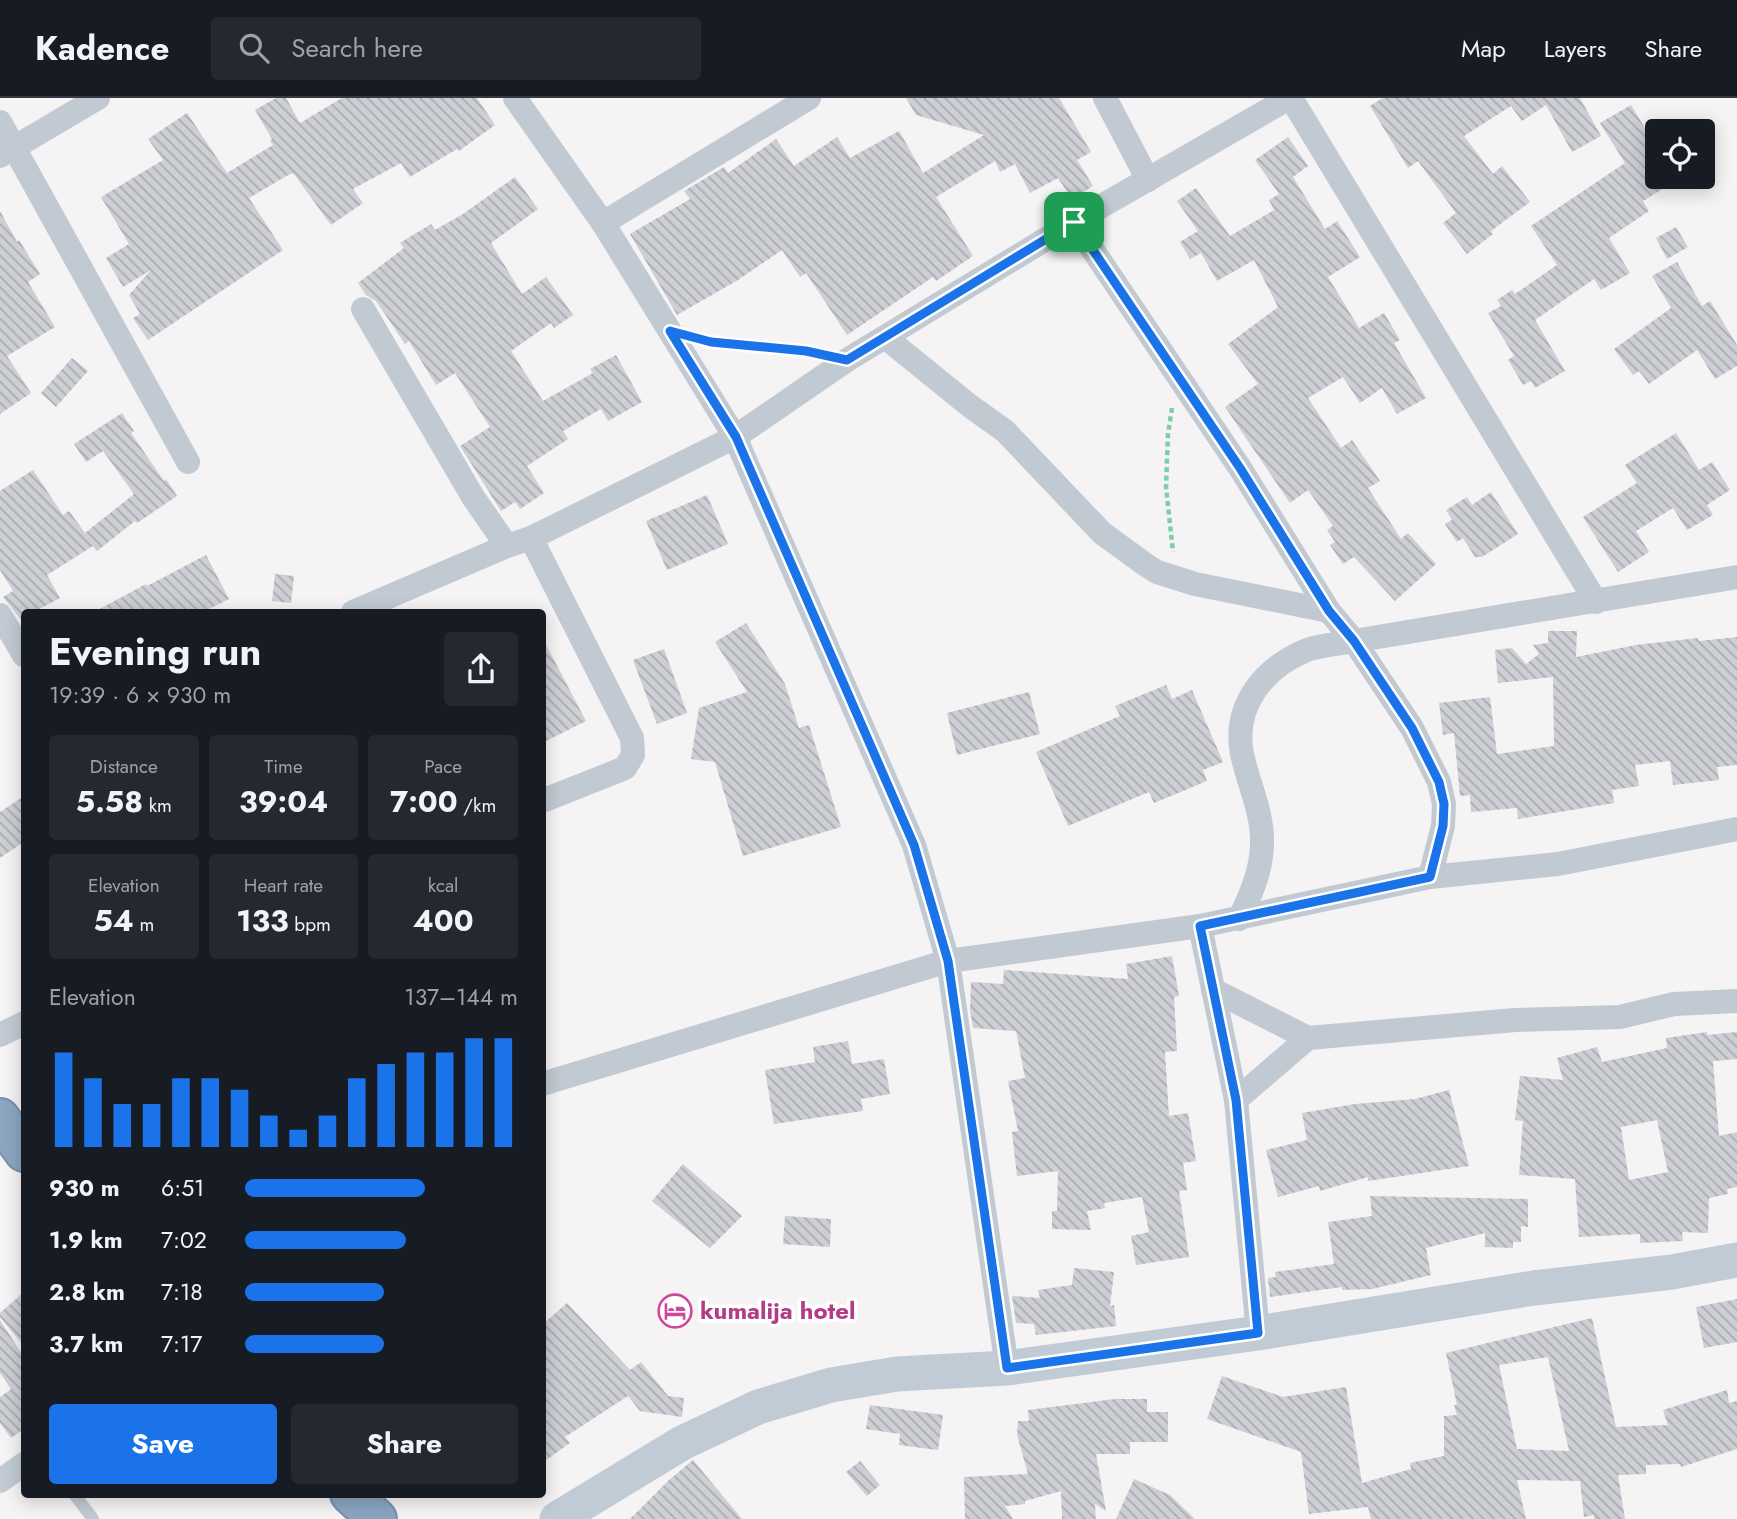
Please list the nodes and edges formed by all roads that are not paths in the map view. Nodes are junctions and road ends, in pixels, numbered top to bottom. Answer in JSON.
{"nodes":[{"id":1,"x":98,"y":98,"type":"edge"},
{"id":2,"x":515,"y":98,"type":"edge"},
{"id":3,"x":810,"y":98,"type":"edge"},
{"id":4,"x":1105,"y":98,"type":"edge"},
{"id":5,"x":1290,"y":98,"type":"edge"},
{"id":6,"x":0,"y":122,"type":"edge"},
{"id":7,"x":7,"y":152,"type":"edge"},
{"id":8,"x":1148,"y":180,"type":"junction"},
{"id":9,"x":1074,"y":222,"type":"junction"},
{"id":10,"x":603,"y":223,"type":"junction"},
{"id":11,"x":363,"y":309,"type":"dead end"},
{"id":12,"x":886,"y":338,"type":"junction"},
{"id":13,"x":736,"y":437,"type":"junction"},
{"id":14,"x":188,"y":462,"type":"dead end"},
{"id":15,"x":531,"y":538,"type":"junction"},
{"id":16,"x":508,"y":546,"type":"junction"},
{"id":17,"x":1737,"y":577,"type":"edge"},
{"id":18,"x":1595,"y":602,"type":"junction"},
{"id":19,"x":360,"y":609,"type":"edge"},
{"id":20,"x":1329,"y":611,"type":"junction"},
{"id":21,"x":0,"y":615,"type":"edge"},
{"id":22,"x":1354,"y":641,"type":"junction"},
{"id":23,"x":21,"y":650,"type":"edge"},
{"id":24,"x":546,"y":799,"type":"edge"},
{"id":25,"x":1737,"y":829,"type":"edge"},
{"id":26,"x":1430,"y":877,"type":"junction"},
{"id":27,"x":1239,"y":919,"type":"junction"},
{"id":28,"x":1200,"y":926,"type":"junction"},
{"id":29,"x":948,"y":961,"type":"junction"},
{"id":30,"x":1213,"y":990,"type":"junction"},
{"id":31,"x":1737,"y":1001,"type":"edge"},
{"id":32,"x":21,"y":1024,"type":"edge"},
{"id":33,"x":0,"y":1035,"type":"edge"},
{"id":34,"x":1308,"y":1038,"type":"junction"},
{"id":35,"x":546,"y":1083,"type":"edge"},
{"id":36,"x":1236,"y":1100,"type":"junction"},
{"id":37,"x":0,"y":1118,"type":"edge"},
{"id":38,"x":21,"y":1148,"type":"edge"},
{"id":39,"x":1737,"y":1261,"type":"edge"},
{"id":40,"x":1258,"y":1333,"type":"junction"},
{"id":41,"x":1007,"y":1368,"type":"junction"},
{"id":42,"x":21,"y":1466,"type":"edge"},
{"id":43,"x":0,"y":1481,"type":"edge"},
{"id":44,"x":77,"y":1498,"type":"edge"},
{"id":45,"x":354,"y":1498,"type":"edge"},
{"id":46,"x":93,"y":1519,"type":"edge"},
{"id":47,"x":377,"y":1519,"type":"edge"},
{"id":48,"x":557,"y":1519,"type":"edge"}],
"edges":[{"from":1,"to":7,"type":"street"},
{"from":2,"to":10,"type":"street"},
{"from":3,"to":10,"type":"street"},
{"from":4,"to":8,"type":"street"},
{"from":5,"to":8,"type":"street"},
{"from":5,"to":18,"type":"street"},
{"from":6,"to":7,"type":"street"},
{"from":7,"to":14,"type":"street"},
{"from":8,"to":9,"type":"street"},
{"from":9,"to":12,"type":"street"},
{"from":9,"to":20,"type":"street"},
{"from":10,"to":13,"type":"street"},
{"from":11,"to":16,"type":"street"},
{"from":12,"to":13,"type":"street"},
{"from":12,"to":20,"type":"street"},
{"from":13,"to":15,"type":"street"},
{"from":13,"to":29,"type":"street"},
{"from":15,"to":16,"type":"street"},
{"from":15,"to":24,"type":"street"},
{"from":16,"to":19,"type":"street"},
{"from":17,"to":18,"type":"street"},
{"from":18,"to":22,"type":"street"},
{"from":20,"to":22,"type":"street"},
{"from":21,"to":23,"type":"street"},
{"from":22,"to":26,"type":"street"},
{"from":22,"to":27,"type":"street"},
{"from":25,"to":26,"type":"street"},
{"from":26,"to":27,"type":"street"},
{"from":27,"to":28,"type":"street"},
{"from":28,"to":29,"type":"street"},
{"from":28,"to":30,"type":"street"},
{"from":29,"to":35,"type":"street"},
{"from":29,"to":41,"type":"street"},
{"from":30,"to":34,"type":"street"},
{"from":30,"to":36,"type":"street"},
{"from":31,"to":34,"type":"street"},
{"from":32,"to":33,"type":"street"},
{"from":34,"to":36,"type":"street"},
{"from":36,"to":40,"type":"street"},
{"from":37,"to":38,"type":"highway"},
{"from":39,"to":40,"type":"street"},
{"from":40,"to":41,"type":"street"},
{"from":41,"to":48,"type":"street"},
{"from":42,"to":43,"type":"street"},
{"from":44,"to":46,"type":"lane"},
{"from":45,"to":47,"type":"highway"}]}
